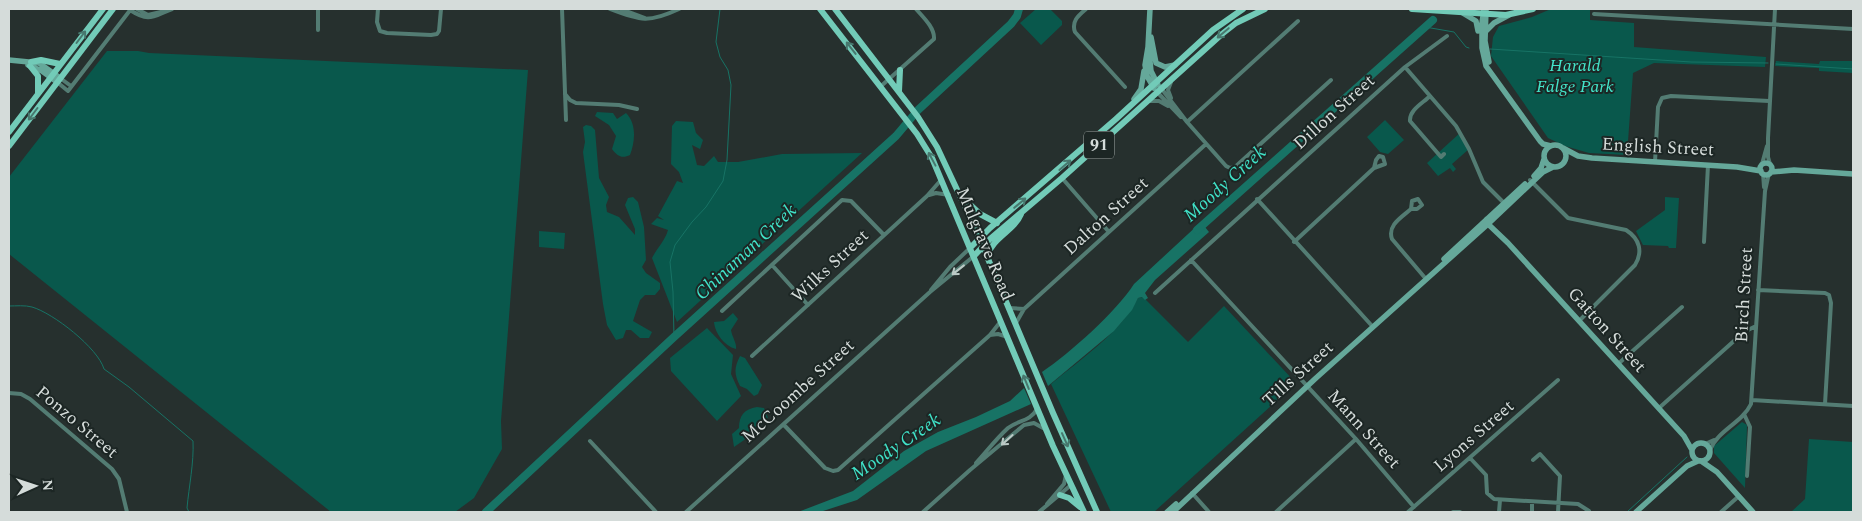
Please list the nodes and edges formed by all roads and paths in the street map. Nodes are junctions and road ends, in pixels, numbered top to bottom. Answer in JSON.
{"nodes":[{"id":1,"x":102,"y":9,"type":"edge"},
{"id":2,"x":113,"y":9,"type":"edge"},
{"id":3,"x":131,"y":9,"type":"edge"},
{"id":4,"x":137,"y":9,"type":"edge"},
{"id":5,"x":172,"y":9,"type":"edge"},
{"id":6,"x":318,"y":9,"type":"edge"},
{"id":7,"x":378,"y":9,"type":"edge"},
{"id":8,"x":441,"y":9,"type":"edge"},
{"id":9,"x":610,"y":9,"type":"edge"},
{"id":10,"x":621,"y":9,"type":"edge"},
{"id":11,"x":679,"y":9,"type":"edge"},
{"id":12,"x":820,"y":9,"type":"edge"},
{"id":13,"x":835,"y":9,"type":"edge"},
{"id":14,"x":916,"y":9,"type":"edge"},
{"id":15,"x":1086,"y":9,"type":"edge"},
{"id":16,"x":1150,"y":9,"type":"edge"},
{"id":17,"x":1243,"y":9,"type":"edge"},
{"id":18,"x":1265,"y":9,"type":"edge"},
{"id":19,"x":1412,"y":9,"type":"edge"},
{"id":20,"x":1533,"y":9,"type":"edge"},
{"id":21,"x":1775,"y":9,"type":"edge"},
{"id":22,"x":562,"y":10,"type":"edge"},
{"id":23,"x":167,"y":11,"type":"junction"},
{"id":24,"x":1235,"y":11,"type":"edge"},
{"id":25,"x":1485,"y":11,"type":"edge"},
{"id":26,"x":1460,"y":12,"type":"junction"},
{"id":27,"x":1514,"y":14,"type":"junction"},
{"id":28,"x":1594,"y":14,"type":"dead end"},
{"id":29,"x":647,"y":19,"type":"junction"},
{"id":30,"x":1298,"y":21,"type":"dead end"},
{"id":31,"x":1149,"y":22,"type":"junction"},
{"id":32,"x":1774,"y":25,"type":"junction"},
{"id":33,"x":1853,"y":29,"type":"edge"},
{"id":34,"x":318,"y":30,"type":"dead end"},
{"id":35,"x":1486,"y":31,"type":"junction"},
{"id":36,"x":1446,"y":36,"type":"dead end"},
{"id":37,"x":1148,"y":47,"type":"junction"},
{"id":38,"x":9,"y":62,"type":"edge"},
{"id":39,"x":31,"y":64,"type":"junction"},
{"id":40,"x":60,"y":64,"type":"junction"},
{"id":41,"x":1145,"y":66,"type":"junction"},
{"id":42,"x":1486,"y":66,"type":"junction"},
{"id":43,"x":1405,"y":67,"type":"junction"},
{"id":44,"x":1176,"y":68,"type":"junction"},
{"id":45,"x":900,"y":70,"type":"junction"},
{"id":46,"x":52,"y":75,"type":"junction"},
{"id":47,"x":1495,"y":78,"type":"junction"},
{"id":48,"x":890,"y":79,"type":"junction"},
{"id":49,"x":58,"y":80,"type":"junction"},
{"id":50,"x":1331,"y":80,"type":"dead end"},
{"id":51,"x":71,"y":86,"type":"junction"},
{"id":52,"x":880,"y":87,"type":"junction"},
{"id":53,"x":1125,"y":87,"type":"dead end"},
{"id":54,"x":1157,"y":87,"type":"junction"},
{"id":55,"x":899,"y":91,"type":"junction"},
{"id":56,"x":38,"y":93,"type":"junction"},
{"id":57,"x":565,"y":94,"type":"junction"},
{"id":58,"x":1430,"y":96,"type":"junction"},
{"id":59,"x":1147,"y":100,"type":"junction"},
{"id":60,"x":1172,"y":101,"type":"junction"},
{"id":61,"x":1769,"y":101,"type":"junction"},
{"id":62,"x":636,"y":109,"type":"dead end"},
{"id":63,"x":1174,"y":110,"type":"junction"},
{"id":64,"x":1116,"y":119,"type":"junction"},
{"id":65,"x":1523,"y":119,"type":"junction"},
{"id":66,"x":566,"y":120,"type":"dead end"},
{"id":67,"x":1187,"y":122,"type":"junction"},
{"id":68,"x":9,"y":132,"type":"edge"},
{"id":69,"x":1206,"y":144,"type":"junction"},
{"id":70,"x":9,"y":146,"type":"edge"},
{"id":71,"x":1551,"y":146,"type":"junction"},
{"id":72,"x":1563,"y":148,"type":"junction"},
{"id":73,"x":1544,"y":156,"type":"junction"},
{"id":74,"x":1578,"y":156,"type":"junction"},
{"id":75,"x":1441,"y":157,"type":"dead end"},
{"id":76,"x":1565,"y":160,"type":"junction"},
{"id":77,"x":1654,"y":162,"type":"junction"},
{"id":78,"x":1708,"y":165,"type":"junction"},
{"id":79,"x":1553,"y":167,"type":"junction"},
{"id":80,"x":1374,"y":168,"type":"dead end"},
{"id":81,"x":1766,"y":169,"type":"junction"},
{"id":82,"x":1853,"y":174,"type":"edge"},
{"id":83,"x":1062,"y":178,"type":"junction"},
{"id":84,"x":942,"y":179,"type":"junction"},
{"id":85,"x":1531,"y":181,"type":"junction"},
{"id":86,"x":948,"y":195,"type":"junction"},
{"id":87,"x":960,"y":195,"type":"junction"},
{"id":88,"x":927,"y":196,"type":"junction"},
{"id":89,"x":1257,"y":200,"type":"junction"},
{"id":90,"x":1506,"y":205,"type":"junction"},
{"id":91,"x":1411,"y":209,"type":"dead end"},
{"id":92,"x":1022,"y":213,"type":"junction"},
{"id":93,"x":997,"y":222,"type":"junction"},
{"id":94,"x":1488,"y":222,"type":"junction"},
{"id":95,"x":1109,"y":232,"type":"junction"},
{"id":96,"x":884,"y":235,"type":"junction"},
{"id":97,"x":980,"y":238,"type":"junction"},
{"id":98,"x":1294,"y":242,"type":"junction"},
{"id":99,"x":1704,"y":242,"type":"dead end"},
{"id":100,"x":983,"y":246,"type":"junction"},
{"id":101,"x":970,"y":248,"type":"junction"},
{"id":102,"x":974,"y":256,"type":"junction"},
{"id":103,"x":987,"y":256,"type":"junction"},
{"id":104,"x":1191,"y":260,"type":"junction"},
{"id":105,"x":772,"y":264,"type":"junction"},
{"id":106,"x":1426,"y":279,"type":"junction"},
{"id":107,"x":1758,"y":290,"type":"junction"},
{"id":108,"x":930,"y":292,"type":"junction"},
{"id":109,"x":1155,"y":293,"type":"dead end"},
{"id":110,"x":808,"y":305,"type":"junction"},
{"id":111,"x":1682,"y":307,"type":"dead end"},
{"id":112,"x":1009,"y":308,"type":"junction"},
{"id":113,"x":1024,"y":309,"type":"junction"},
{"id":114,"x":722,"y":311,"type":"dead end"},
{"id":115,"x":1578,"y":320,"type":"junction"},
{"id":116,"x":1001,"y":321,"type":"junction"},
{"id":117,"x":1016,"y":323,"type":"junction"},
{"id":118,"x":1756,"y":326,"type":"junction"},
{"id":119,"x":1373,"y":327,"type":"junction"},
{"id":120,"x":990,"y":335,"type":"junction"},
{"id":121,"x":1008,"y":337,"type":"junction"},
{"id":122,"x":752,"y":356,"type":"dead end"},
{"id":123,"x":1618,"y":364,"type":"junction"},
{"id":124,"x":1558,"y":380,"type":"dead end"},
{"id":125,"x":1308,"y":386,"type":"junction"},
{"id":126,"x":9,"y":393,"type":"edge"},
{"id":127,"x":1752,"y":400,"type":"junction"},
{"id":128,"x":1825,"y":404,"type":"junction"},
{"id":129,"x":1853,"y":406,"type":"edge"},
{"id":130,"x":1037,"y":408,"type":"junction"},
{"id":131,"x":1658,"y":408,"type":"junction"},
{"id":132,"x":1744,"y":414,"type":"junction"},
{"id":133,"x":1016,"y":423,"type":"junction"},
{"id":134,"x":784,"y":425,"type":"junction"},
{"id":135,"x":1019,"y":430,"type":"junction"},
{"id":136,"x":1047,"y":431,"type":"junction"},
{"id":137,"x":1684,"y":436,"type":"junction"},
{"id":138,"x":1356,"y":439,"type":"junction"},
{"id":139,"x":1716,"y":439,"type":"junction"},
{"id":140,"x":590,"y":441,"type":"dead end"},
{"id":141,"x":1698,"y":443,"type":"junction"},
{"id":142,"x":1705,"y":444,"type":"junction"},
{"id":143,"x":1692,"y":452,"type":"junction"},
{"id":144,"x":1710,"y":452,"type":"junction"},
{"id":145,"x":1470,"y":458,"type":"junction"},
{"id":146,"x":1532,"y":460,"type":"dead end"},
{"id":147,"x":1700,"y":461,"type":"junction"},
{"id":148,"x":1687,"y":466,"type":"junction"},
{"id":149,"x":970,"y":470,"type":"junction"},
{"id":150,"x":1717,"y":472,"type":"junction"},
{"id":151,"x":1066,"y":475,"type":"junction"},
{"id":152,"x":1081,"y":476,"type":"junction"},
{"id":153,"x":1747,"y":476,"type":"dead end"},
{"id":154,"x":1071,"y":485,"type":"junction"},
{"id":155,"x":1192,"y":493,"type":"junction"},
{"id":156,"x":1060,"y":495,"type":"junction"},
{"id":157,"x":1738,"y":496,"type":"junction"},
{"id":158,"x":1500,"y":500,"type":"junction"},
{"id":159,"x":1532,"y":502,"type":"junction"},
{"id":160,"x":1558,"y":503,"type":"junction"},
{"id":161,"x":1414,"y":507,"type":"junction"},
{"id":162,"x":1044,"y":508,"type":"junction"},
{"id":163,"x":1084,"y":511,"type":"edge"},
{"id":164,"x":1589,"y":511,"type":"dead end"},
{"id":165,"x":127,"y":512,"type":"edge"},
{"id":166,"x":656,"y":512,"type":"edge"},
{"id":167,"x":686,"y":512,"type":"edge"},
{"id":168,"x":923,"y":512,"type":"edge"},
{"id":169,"x":1039,"y":512,"type":"edge"},
{"id":170,"x":1097,"y":512,"type":"edge"},
{"id":171,"x":1167,"y":512,"type":"edge"},
{"id":172,"x":1173,"y":512,"type":"edge"},
{"id":173,"x":1209,"y":512,"type":"edge"},
{"id":174,"x":1276,"y":512,"type":"edge"},
{"id":175,"x":1408,"y":512,"type":"edge"},
{"id":176,"x":1453,"y":512,"type":"edge"},
{"id":177,"x":1460,"y":512,"type":"edge"},
{"id":178,"x":1500,"y":512,"type":"edge"},
{"id":179,"x":1532,"y":512,"type":"edge"},
{"id":180,"x":1558,"y":512,"type":"edge"},
{"id":181,"x":1636,"y":512,"type":"edge"},
{"id":182,"x":1721,"y":512,"type":"edge"},
{"id":183,"x":1754,"y":512,"type":"edge"}],
"edges":[{"from":40,"to":1,"type":"main road","one_way":true},
{"from":2,"to":49,"type":"main road"},
{"from":3,"to":23,"type":"street"},
{"from":3,"to":51,"type":"street"},
{"from":4,"to":23,"type":"street"},
{"from":5,"to":23,"type":"street"},
{"from":6,"to":34,"type":"street"},
{"from":7,"to":8,"type":"street"},
{"from":9,"to":29,"type":"street"},
{"from":10,"to":29,"type":"street"},
{"from":11,"to":29,"type":"street"},
{"from":52,"to":12,"type":"main road","name":"Mulgrave Road","one_way":true},
{"from":13,"to":48,"type":"main road","name":"Mulgrave Road"},
{"from":14,"to":45,"type":"street"},
{"from":15,"to":53,"type":"street"},
{"from":16,"to":31,"type":"street"},
{"from":17,"to":24,"type":"main road","name":"McCoombe Street","number":"91"},
{"from":18,"to":44,"type":"main road","name":"McCoombe Street","number":"91","one_way":true},
{"from":19,"to":26,"type":"main road"},
{"from":20,"to":27,"type":"main road"},
{"from":21,"to":32,"type":"street","name":"Birch Street"},
{"from":22,"to":57,"type":"street"},
{"from":24,"to":44,"type":"main road","name":"McCoombe Street","number":"91"},
{"from":25,"to":26,"type":"main road"},
{"from":25,"to":27,"type":"main road"},
{"from":25,"to":35,"type":"street"},
{"from":25,"to":42,"type":"street"},
{"from":26,"to":42,"type":"street"},
{"from":27,"to":35,"type":"street"},
{"from":28,"to":32,"type":"street"},
{"from":30,"to":67,"type":"street"},
{"from":31,"to":37,"type":"street"},
{"from":31,"to":44,"type":"street"},
{"from":32,"to":33,"type":"street"},
{"from":32,"to":61,"type":"street","name":"Birch Street"},
{"from":35,"to":47,"type":"street"},
{"from":36,"to":43,"type":"street","name":"Dillon Street"},
{"from":37,"to":41,"type":"street"},
{"from":37,"to":54,"type":"street"},
{"from":38,"to":39,"type":"street"},
{"from":39,"to":40,"type":"main road"},
{"from":39,"to":46,"type":"street"},
{"from":39,"to":56,"type":"main road"},
{"from":40,"to":46,"type":"main road"},
{"from":41,"to":54,"type":"street"},
{"from":41,"to":64,"type":"street"},
{"from":42,"to":47,"type":"street"},
{"from":43,"to":58,"type":"street"},
{"from":43,"to":89,"type":"street","name":"Dillon Street"},
{"from":44,"to":54,"type":"main road","name":"McCoombe Street","number":"91"},
{"from":44,"to":60,"type":"street"},
{"from":45,"to":48,"type":"street"},
{"from":45,"to":55,"type":"main road"},
{"from":46,"to":49,"type":"street"},
{"from":46,"to":56,"type":"main road"},
{"from":47,"to":65,"type":"street"},
{"from":48,"to":52,"type":"street"},
{"from":48,"to":55,"type":"main road","name":"Mulgrave Road"},
{"from":49,"to":51,"type":"street"},
{"from":49,"to":51,"type":"street"},
{"from":49,"to":70,"type":"main road","one_way":true},
{"from":50,"to":69,"type":"street"},
{"from":84,"to":52,"type":"main road","name":"Mulgrave Road","one_way":true},
{"from":54,"to":59,"type":"main road","name":"McCoombe Street","number":"91"},
{"from":54,"to":60,"type":"street"},
{"from":54,"to":63,"type":"street"},
{"from":54,"to":64,"type":"main road","name":"McCoombe Street","number":"91"},
{"from":55,"to":87,"type":"main road","name":"Mulgrave Road"},
{"from":56,"to":68,"type":"main road"},
{"from":57,"to":62,"type":"street"},
{"from":57,"to":66,"type":"street"},
{"from":58,"to":75,"type":"street"},
{"from":58,"to":90,"type":"street"},
{"from":59,"to":63,"type":"street"},
{"from":59,"to":83,"type":"main road","name":"McCoombe Street","number":"91"},
{"from":60,"to":67,"type":"street"},
{"from":61,"to":77,"type":"street"},
{"from":61,"to":81,"type":"street","name":"Birch Street"},
{"from":63,"to":67,"type":"street"},
{"from":93,"to":64,"type":"main road","name":"McCoombe Street","number":"91","one_way":true},
{"from":65,"to":71,"type":"street"},
{"from":65,"to":73,"type":"street"},
{"from":67,"to":69,"type":"street"},
{"from":69,"to":95,"type":"street","name":"Dalton Street"},
{"from":71,"to":72,"type":"street"},
{"from":71,"to":73,"type":"street"},
{"from":72,"to":74,"type":"street","name":"English Street"},
{"from":72,"to":76,"type":"street"},
{"from":73,"to":79,"type":"street"},
{"from":73,"to":85,"type":"street","name":"Tills Street"},
{"from":74,"to":76,"type":"street","name":"English Street"},
{"from":74,"to":77,"type":"street","name":"English Street"},
{"from":76,"to":79,"type":"street"},
{"from":77,"to":78,"type":"street","name":"English Street"},
{"from":78,"to":81,"type":"street","name":"English Street"},
{"from":78,"to":99,"type":"street"},
{"from":79,"to":85,"type":"street","name":"Tills Street"},
{"from":80,"to":98,"type":"street"},
{"from":81,"to":82,"type":"street","name":"English Street"},
{"from":81,"to":107,"type":"street","name":"Birch Street"},
{"from":83,"to":92,"type":"main road","name":"McCoombe Street","number":"91"},
{"from":83,"to":95,"type":"street"},
{"from":84,"to":86,"type":"main road","name":"Mulgrave Road"},
{"from":84,"to":88,"type":"street","name":"Wilks Street"},
{"from":85,"to":90,"type":"street","name":"Tills Street"},
{"from":85,"to":115,"type":"street"},
{"from":86,"to":88,"type":"street"},
{"from":86,"to":101,"type":"main road","name":"Mulgrave Road"},
{"from":87,"to":93,"type":"main road"},
{"from":87,"to":97,"type":"main road","name":"Mulgrave Road"},
{"from":88,"to":96,"type":"street","name":"Wilks Street"},
{"from":89,"to":98,"type":"street"},
{"from":89,"to":104,"type":"street","name":"Dillon Street"},
{"from":90,"to":94,"type":"street","name":"Tills Street"},
{"from":91,"to":106,"type":"street"},
{"from":92,"to":100,"type":"main road","name":"McCoombe Street","number":"91"},
{"from":92,"to":103,"type":"main road"},
{"from":93,"to":97,"type":"main road","name":"McCoombe Street","number":"91"},
{"from":94,"to":106,"type":"street","name":"Tills Street"},
{"from":94,"to":115,"type":"street","name":"Gatton Street"},
{"from":95,"to":113,"type":"street","name":"Dalton Street"},
{"from":96,"to":105,"type":"street"},
{"from":96,"to":110,"type":"street","name":"Wilks Street"},
{"from":97,"to":100,"type":"main road","name":"Mulgrave Road"},
{"from":97,"to":101,"type":"main road","name":"McCoombe Street","number":"91"},
{"from":98,"to":119,"type":"street"},
{"from":100,"to":102,"type":"main road","name":"McCoombe Street","number":"91"},
{"from":100,"to":103,"type":"main road","name":"Mulgrave Road"},
{"from":101,"to":102,"type":"main road","name":"Mulgrave Road"},
{"from":101,"to":108,"type":"street","name":"McCoombe Street"},
{"from":102,"to":108,"type":"street","name":"McCoombe Street","one_way":true},
{"from":102,"to":116,"type":"main road","name":"Mulgrave Road"},
{"from":103,"to":112,"type":"main road","name":"Mulgrave Road"},
{"from":104,"to":109,"type":"street","name":"Dillon Street"},
{"from":104,"to":125,"type":"street","name":"Mann Street"},
{"from":105,"to":110,"type":"street"},
{"from":105,"to":114,"type":"street"},
{"from":106,"to":119,"type":"street","name":"Tills Street"},
{"from":107,"to":118,"type":"street","name":"Birch Street"},
{"from":107,"to":128,"type":"street"},
{"from":108,"to":134,"type":"street","name":"McCoombe Street"},
{"from":110,"to":122,"type":"street","name":"Wilks Street"},
{"from":111,"to":123,"type":"street"},
{"from":112,"to":113,"type":"street"},
{"from":112,"to":117,"type":"main road","name":"Mulgrave Road"},
{"from":113,"to":117,"type":"street","name":"Dalton Street"},
{"from":115,"to":123,"type":"street","name":"Gatton Street"},
{"from":116,"to":120,"type":"street"},
{"from":116,"to":121,"type":"main road","name":"Mulgrave Road"},
{"from":117,"to":152,"type":"main road","name":"Mulgrave Road","one_way":true},
{"from":118,"to":127,"type":"street","name":"Birch Street"},
{"from":118,"to":131,"type":"street"},
{"from":119,"to":125,"type":"street","name":"Tills Street"},
{"from":120,"to":121,"type":"street"},
{"from":120,"to":134,"type":"street"},
{"from":130,"to":121,"type":"main road","name":"Mulgrave Road","one_way":true},
{"from":123,"to":131,"type":"street","name":"Gatton Street"},
{"from":124,"to":145,"type":"street","name":"Lyons Street"},
{"from":125,"to":138,"type":"street","name":"Mann Street"},
{"from":125,"to":155,"type":"street","name":"Tills Street"},
{"from":126,"to":165,"type":"street","name":"Ponzo Street"},
{"from":127,"to":128,"type":"street"},
{"from":127,"to":132,"type":"street"},
{"from":128,"to":129,"type":"street"},
{"from":130,"to":133,"type":"street"},
{"from":130,"to":136,"type":"main road","name":"Mulgrave Road"},
{"from":131,"to":137,"type":"street","name":"Gatton Street"},
{"from":132,"to":139,"type":"street"},
{"from":132,"to":153,"type":"street"},
{"from":133,"to":135,"type":"street"},
{"from":133,"to":149,"type":"street"},
{"from":134,"to":167,"type":"street","name":"McCoombe Street"},
{"from":135,"to":136,"type":"street"},
{"from":135,"to":149,"type":"street","one_way":true},
{"from":136,"to":151,"type":"main road","name":"Mulgrave Road"},
{"from":137,"to":141,"type":"street","name":"Gatton Street"},
{"from":137,"to":143,"type":"street","name":"Gatton Street"},
{"from":138,"to":161,"type":"street","name":"Mann Street"},
{"from":138,"to":174,"type":"street"},
{"from":139,"to":142,"type":"street"},
{"from":139,"to":144,"type":"street"},
{"from":140,"to":166,"type":"street"},
{"from":141,"to":142,"type":"street"},
{"from":141,"to":143,"type":"street"},
{"from":142,"to":144,"type":"street"},
{"from":143,"to":147,"type":"street"},
{"from":143,"to":148,"type":"street"},
{"from":144,"to":147,"type":"street"},
{"from":144,"to":150,"type":"street"},
{"from":145,"to":158,"type":"street"},
{"from":145,"to":161,"type":"street","name":"Lyons Street"},
{"from":146,"to":160,"type":"street"},
{"from":147,"to":148,"type":"street"},
{"from":147,"to":150,"type":"street"},
{"from":148,"to":181,"type":"street"},
{"from":149,"to":168,"type":"street"},
{"from":150,"to":157,"type":"street"},
{"from":151,"to":154,"type":"main road","name":"Mulgrave Road"},
{"from":151,"to":162,"type":"street"},
{"from":152,"to":154,"type":"main road"},
{"from":152,"to":170,"type":"main road","name":"Mulgrave Road"},
{"from":154,"to":156,"type":"street"},
{"from":154,"to":163,"type":"main road","name":"Mulgrave Road"},
{"from":155,"to":171,"type":"street","name":"Tills Street"},
{"from":155,"to":172,"type":"street","name":"Tills Street"},
{"from":155,"to":173,"type":"street"},
{"from":156,"to":162,"type":"street"},
{"from":156,"to":163,"type":"main road"},
{"from":157,"to":182,"type":"street"},
{"from":157,"to":183,"type":"street"},
{"from":158,"to":159,"type":"street"},
{"from":158,"to":178,"type":"street"},
{"from":159,"to":160,"type":"street"},
{"from":159,"to":179,"type":"street"},
{"from":160,"to":164,"type":"street"},
{"from":160,"to":180,"type":"street"},
{"from":161,"to":175,"type":"street","name":"Lyons Street"},
{"from":162,"to":169,"type":"street"},
{"from":176,"to":177,"type":"street"}]}
